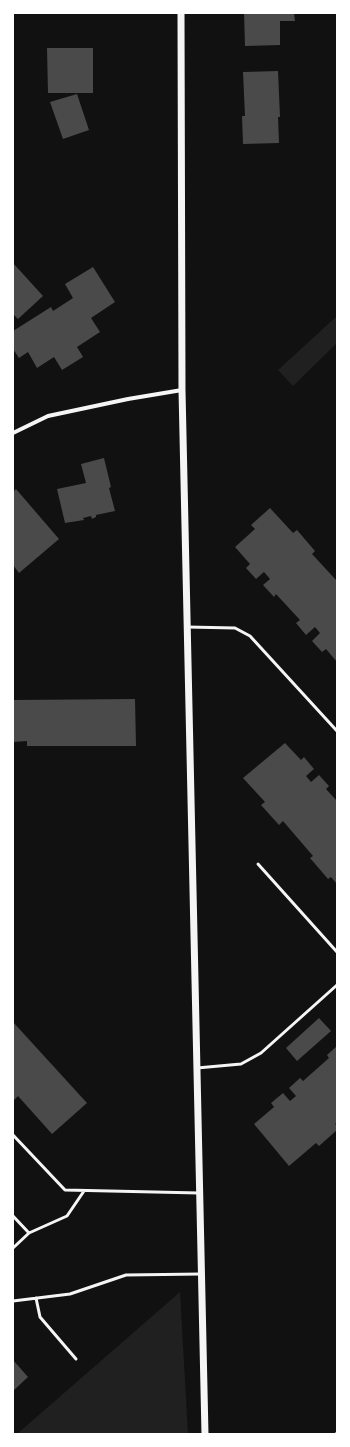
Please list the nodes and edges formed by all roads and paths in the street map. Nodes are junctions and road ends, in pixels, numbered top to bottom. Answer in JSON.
{"nodes":[{"id":1,"x":181,"y":13,"type":"edge"},
{"id":2,"x":182,"y":390,"type":"junction"},
{"id":3,"x":13,"y":433,"type":"edge"},
{"id":4,"x":187,"y":627,"type":"junction"},
{"id":5,"x":337,"y":731,"type":"edge"},
{"id":6,"x":258,"y":864,"type":"dead end"},
{"id":7,"x":337,"y":952,"type":"edge"},
{"id":8,"x":337,"y":984,"type":"edge"},
{"id":9,"x":197,"y":1068,"type":"junction"},
{"id":10,"x":13,"y":1135,"type":"edge"},
{"id":11,"x":84,"y":1191,"type":"junction"},
{"id":12,"x":200,"y":1193,"type":"junction"},
{"id":13,"x":13,"y":1216,"type":"edge"},
{"id":14,"x":29,"y":1234,"type":"junction"},
{"id":15,"x":13,"y":1248,"type":"edge"},
{"id":16,"x":201,"y":1274,"type":"junction"},
{"id":17,"x":36,"y":1298,"type":"junction"},
{"id":18,"x":13,"y":1301,"type":"edge"},
{"id":19,"x":76,"y":1359,"type":"dead end"},
{"id":20,"x":205,"y":1434,"type":"edge"}],
"edges":[{"from":1,"to":2,"type":"street"},
{"from":2,"to":3,"type":"street"},
{"from":2,"to":4,"type":"street"},
{"from":4,"to":5,"type":"lane"},
{"from":4,"to":9,"type":"street"},
{"from":6,"to":7,"type":"lane"},
{"from":8,"to":9,"type":"lane"},
{"from":9,"to":12,"type":"street"},
{"from":10,"to":11,"type":"lane"},
{"from":11,"to":12,"type":"lane"},
{"from":11,"to":14,"type":"lane"},
{"from":12,"to":16,"type":"street"},
{"from":13,"to":14,"type":"lane"},
{"from":14,"to":15,"type":"lane"},
{"from":16,"to":17,"type":"lane"},
{"from":16,"to":20,"type":"street"},
{"from":17,"to":18,"type":"lane"},
{"from":17,"to":19,"type":"lane"}]}
